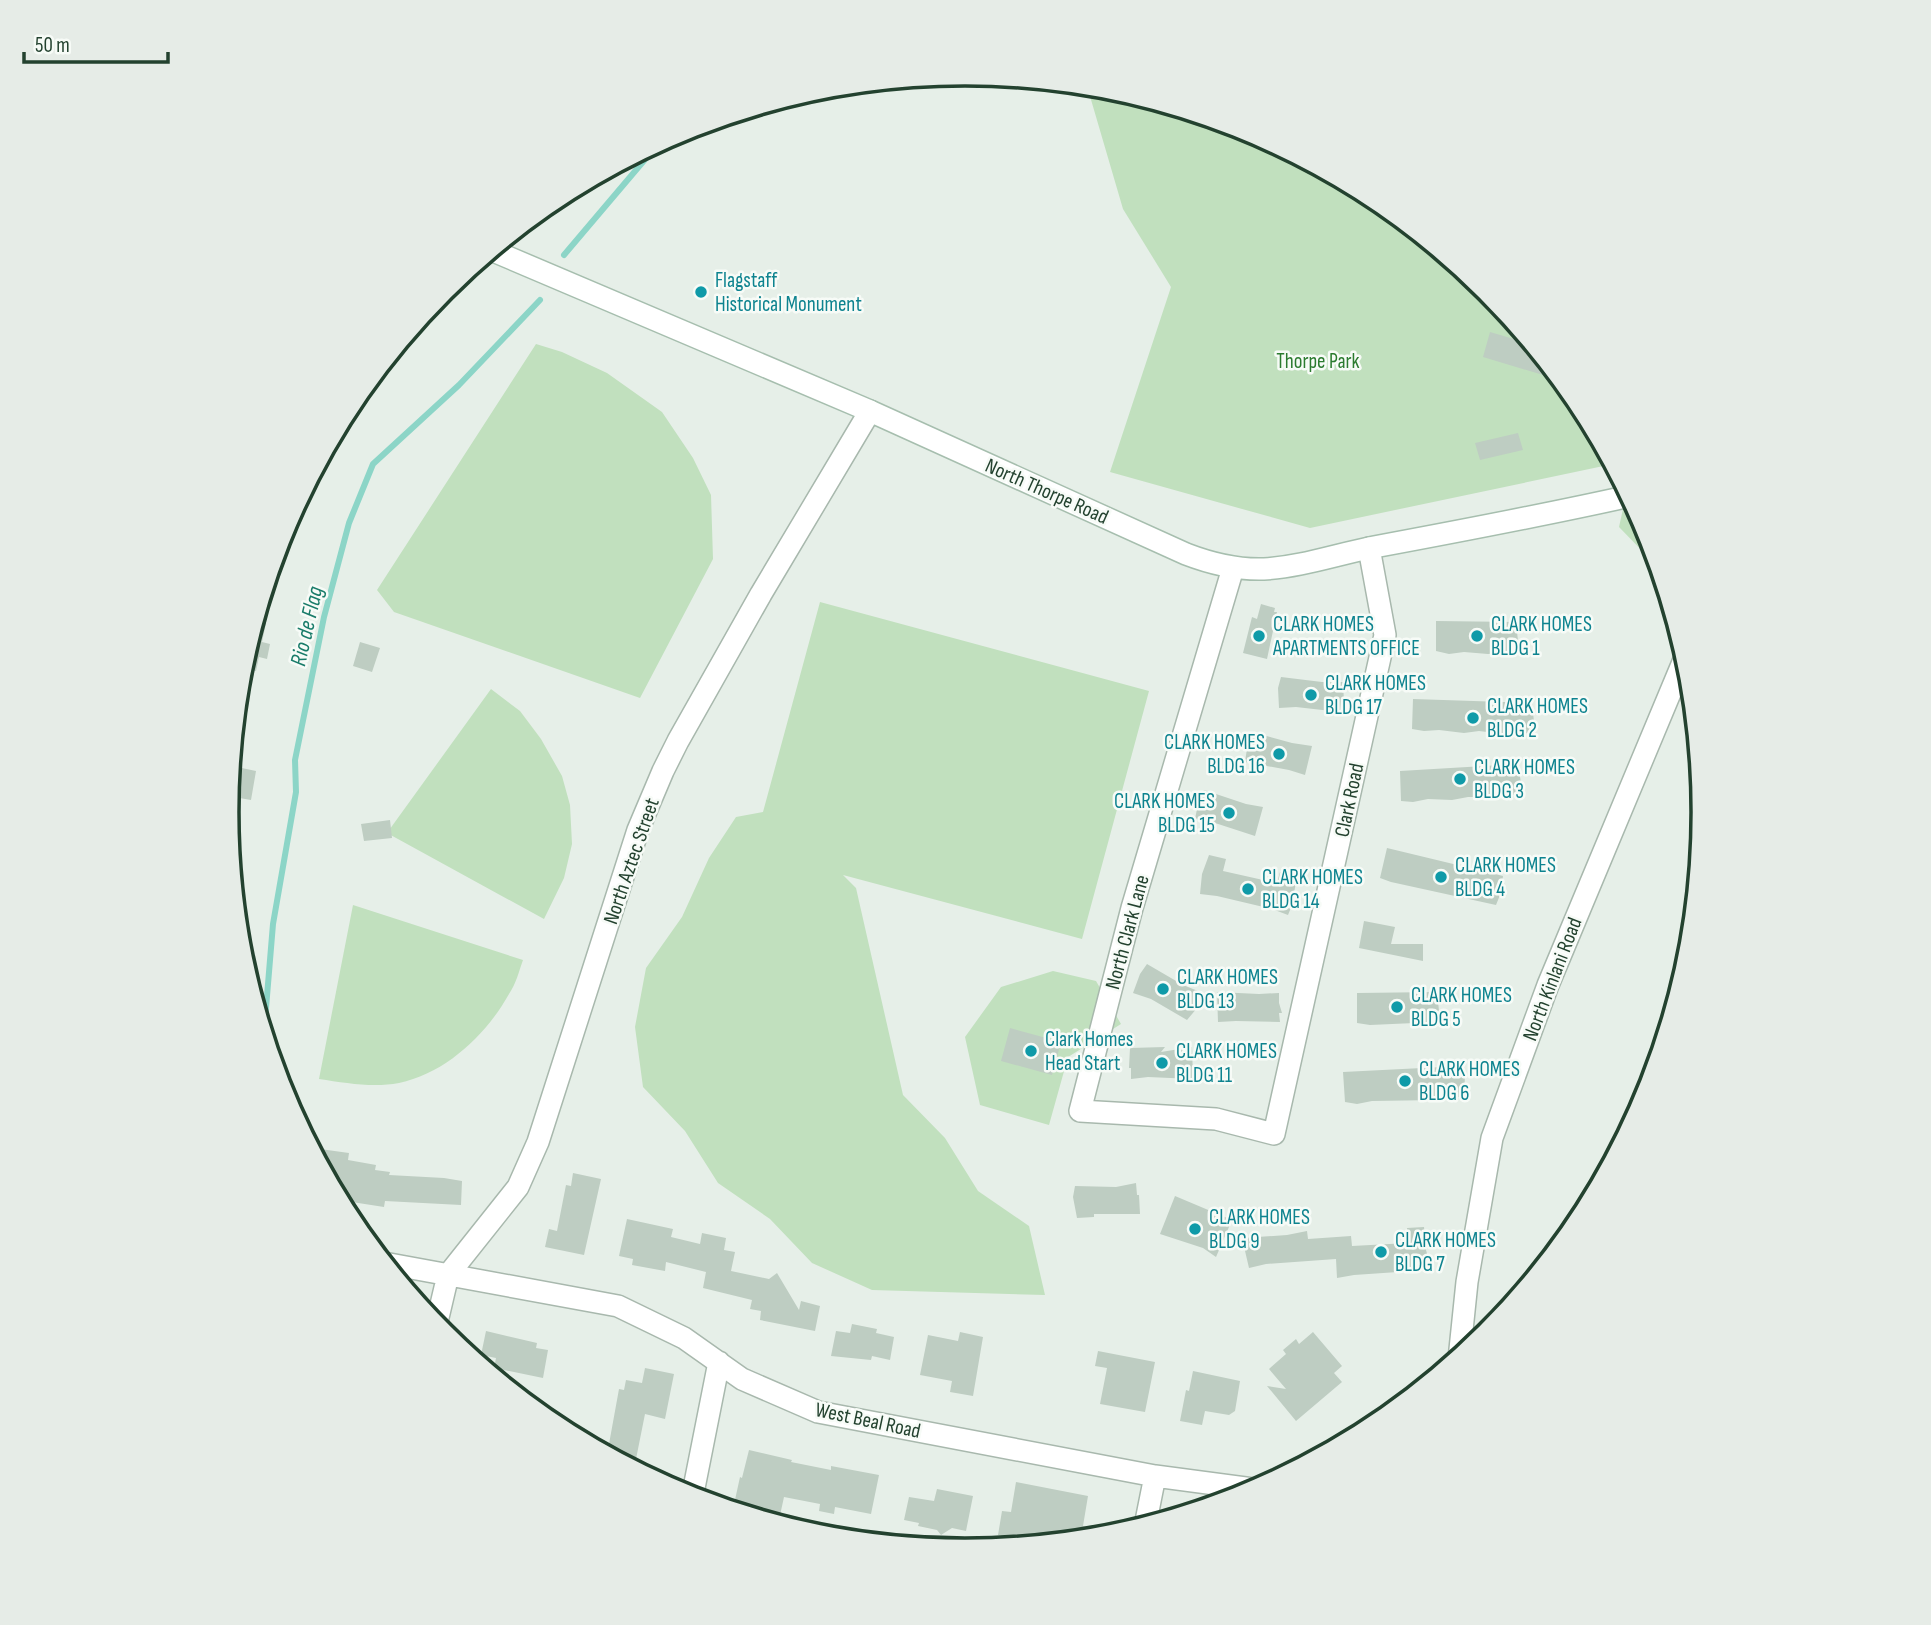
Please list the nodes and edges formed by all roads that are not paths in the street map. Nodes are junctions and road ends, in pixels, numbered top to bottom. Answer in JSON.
{"nodes":[{"id":1,"x":501,"y":254,"type":"edge"},
{"id":2,"x":870,"y":411,"type":"junction"},
{"id":3,"x":1620,"y":498,"type":"edge"},
{"id":4,"x":1369,"y":548,"type":"junction"},
{"id":5,"x":1234,"y":568,"type":"junction"},
{"id":6,"x":1678,"y":673,"type":"edge"},
{"id":7,"x":1274,"y":1134,"type":"joint"},
{"id":8,"x":398,"y":1266,"type":"edge"},
{"id":9,"x":448,"y":1275,"type":"junction"},
{"id":10,"x":439,"y":1313,"type":"edge"},
{"id":11,"x":1461,"y":1344,"type":"edge"},
{"id":12,"x":719,"y":1362,"type":"junction"},
{"id":13,"x":1155,"y":1476,"type":"junction"},
{"id":14,"x":694,"y":1487,"type":"edge"},
{"id":15,"x":1236,"y":1487,"type":"edge"},
{"id":16,"x":1147,"y":1516,"type":"edge"}],
"edges":[{"from":1,"to":2,"type":"street","name":"North Thorpe Road"},
{"from":2,"to":5,"type":"street","name":"North Thorpe Road"},
{"from":2,"to":9,"type":"street","name":"North Aztec Street"},
{"from":3,"to":4,"type":"street","name":"North Thorpe Road"},
{"from":4,"to":5,"type":"street","name":"North Thorpe Road"},
{"from":4,"to":7,"type":"street","name":"Clark Road"},
{"from":5,"to":7,"type":"street","name":"North Clark Lane"},
{"from":6,"to":11,"type":"street","name":"North Kinlani Road"},
{"from":8,"to":9,"type":"street","name":"West Beal Road"},
{"from":9,"to":10,"type":"street","name":"North Aztec Street"},
{"from":9,"to":12,"type":"street","name":"West Beal Road"},
{"from":12,"to":13,"type":"street","name":"West Beal Road"},
{"from":12,"to":14,"type":"street"},
{"from":13,"to":15,"type":"street","name":"West Beal Road"},
{"from":13,"to":16,"type":"street"}]}
